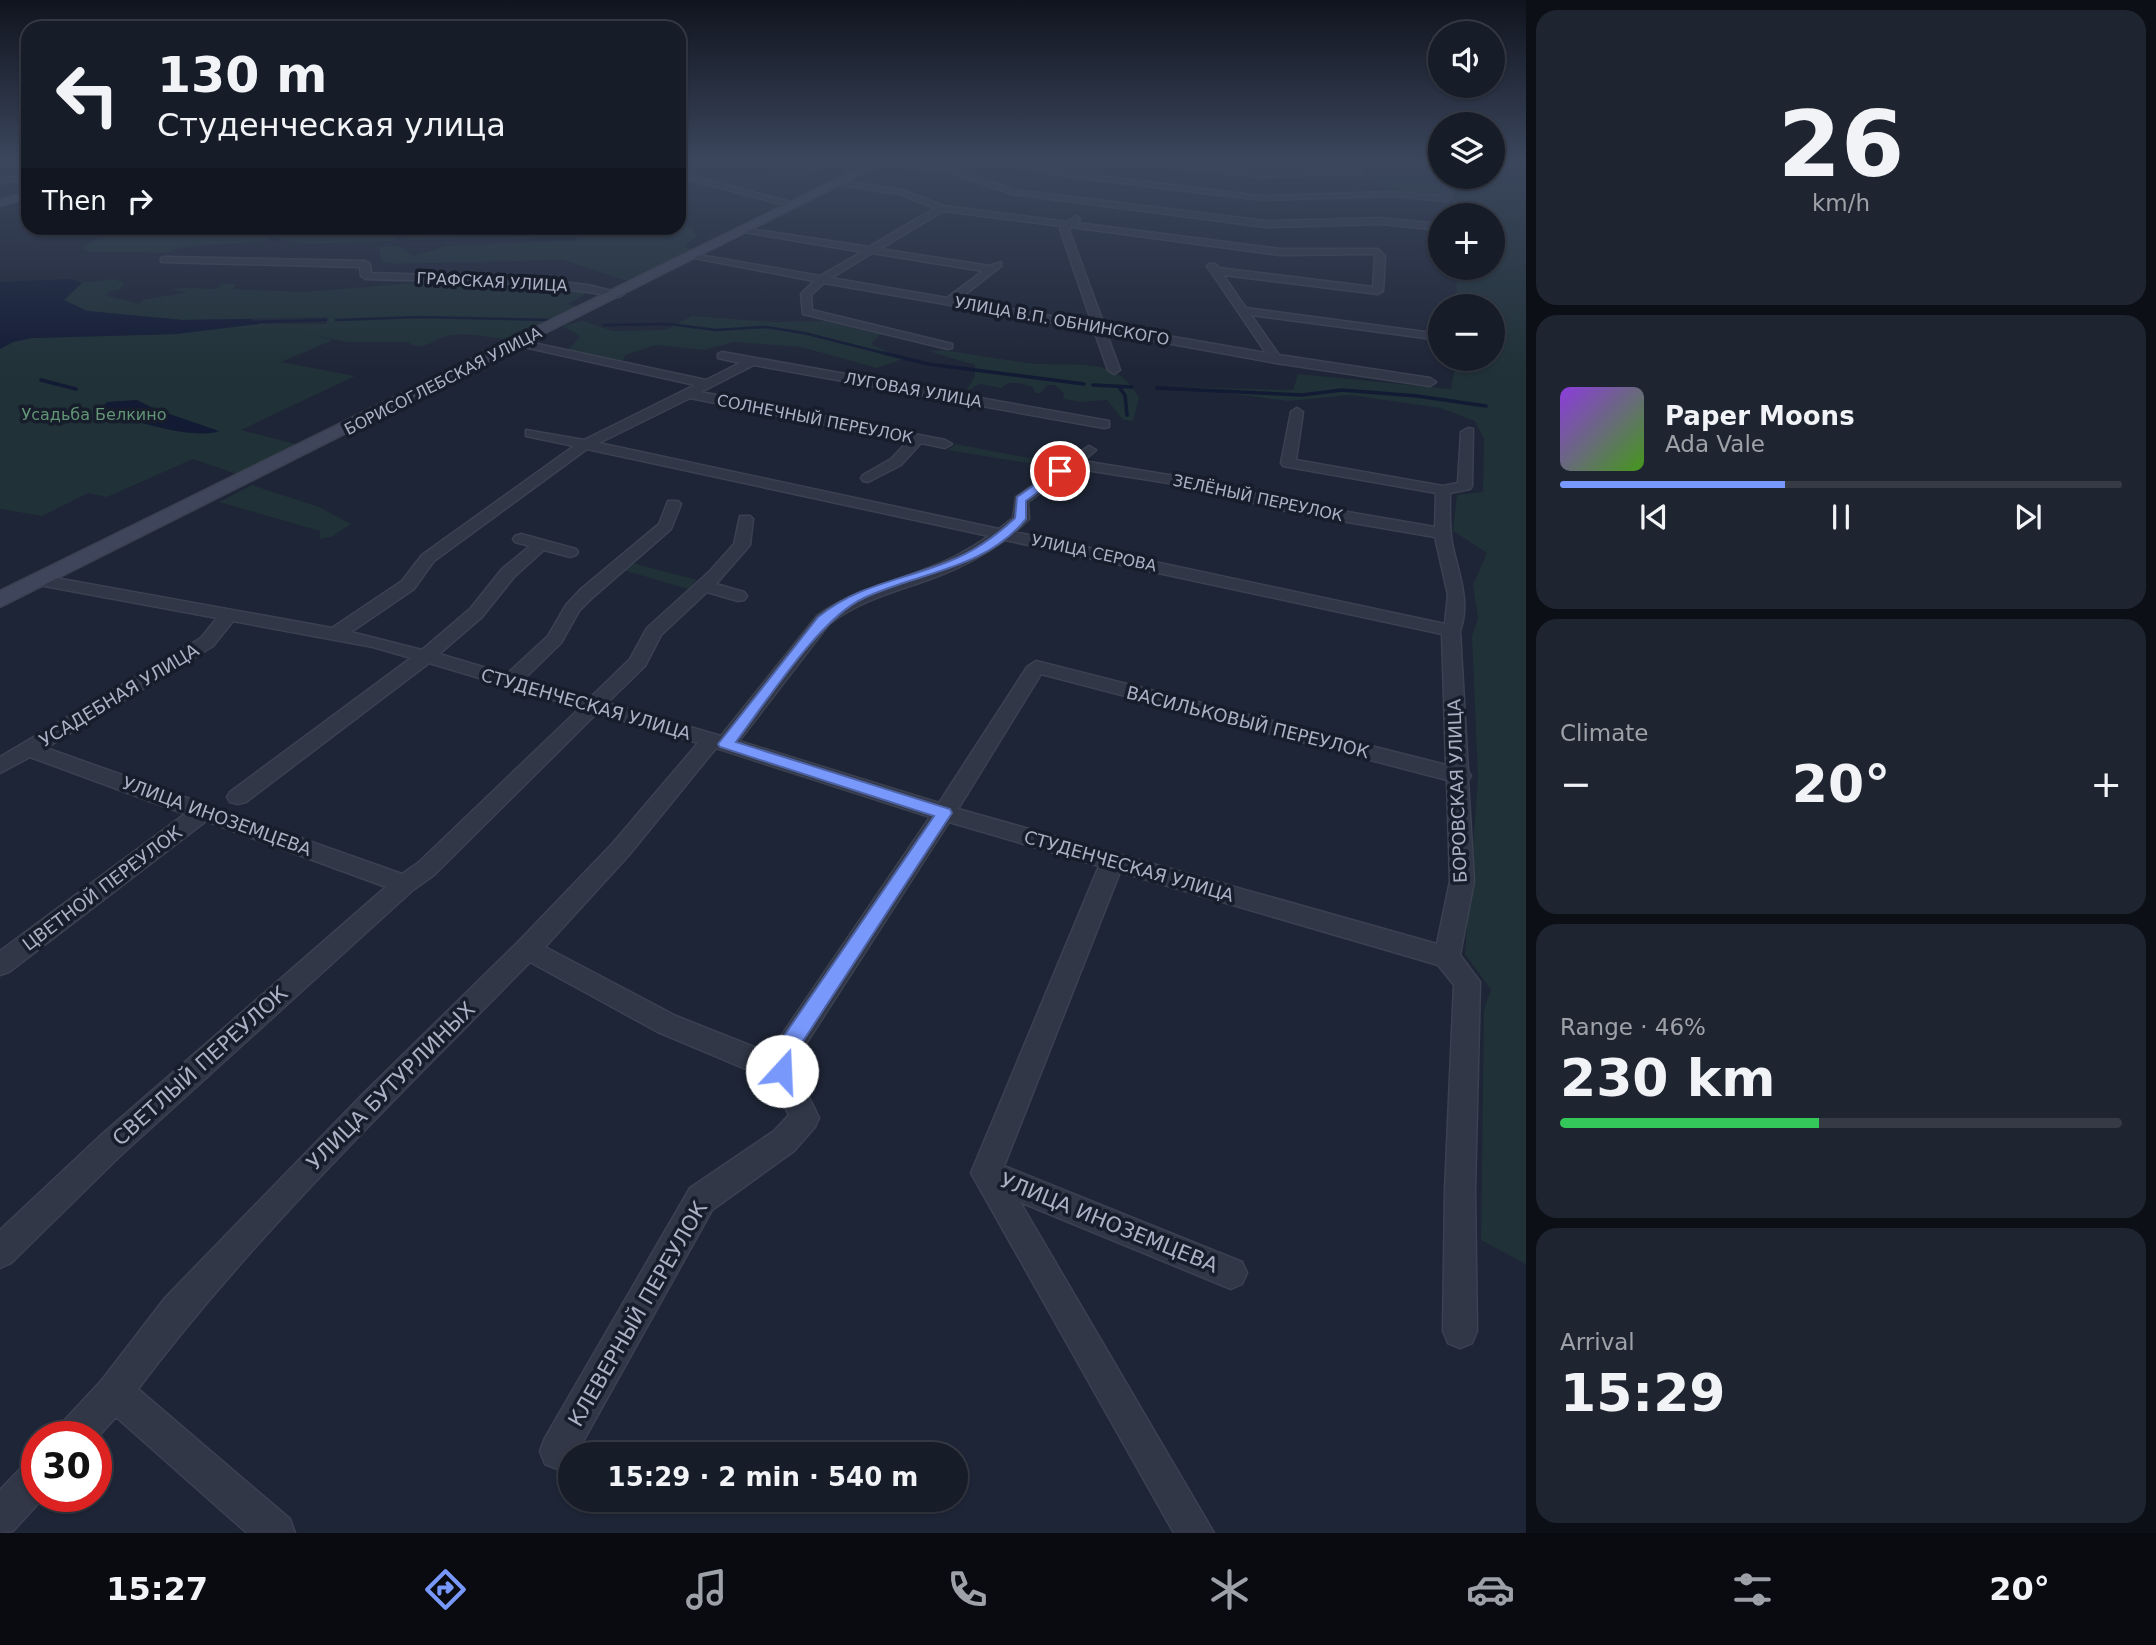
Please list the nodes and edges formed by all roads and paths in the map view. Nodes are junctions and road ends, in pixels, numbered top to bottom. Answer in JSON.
{"nodes":[{"id":1,"x":743,"y":231,"type":"joint"},
{"id":2,"x":904,"y":231,"type":"edge"},
{"id":3,"x":1065,"y":231,"type":"edge"},
{"id":4,"x":1114,"y":231,"type":"edge"},
{"id":5,"x":1195,"y":242,"type":"junction"},
{"id":6,"x":870,"y":251,"type":"junction"},
{"id":7,"x":694,"y":257,"type":"junction"},
{"id":8,"x":164,"y":260,"type":"dead end"},
{"id":9,"x":1216,"y":271,"type":"junction"},
{"id":10,"x":821,"y":280,"type":"junction"},
{"id":11,"x":619,"y":293,"type":"junction"},
{"id":12,"x":950,"y":302,"type":"junction"},
{"id":13,"x":1245,"y":311,"type":"junction"},
{"id":14,"x":1098,"y":327,"type":"junction"},
{"id":15,"x":1428,"y":335,"type":"edge"},
{"id":16,"x":519,"y":342,"type":"junction"},
{"id":17,"x":948,"y":346,"type":"dead end"},
{"id":18,"x":722,"y":356,"type":"dead end"},
{"id":19,"x":1276,"y":359,"type":"junction"},
{"id":20,"x":751,"y":362,"type":"junction"},
{"id":21,"x":1114,"y":370,"type":"dead end"},
{"id":22,"x":1430,"y":382,"type":"dead end"},
{"id":23,"x":708,"y":384,"type":"junction"},
{"id":24,"x":685,"y":393,"type":"junction"},
{"id":25,"x":1297,"y":412,"type":"dead end"},
{"id":26,"x":1104,"y":424,"type":"dead end"},
{"id":27,"x":1468,"y":432,"type":"dead end"},
{"id":28,"x":531,"y":433,"type":"dead end"},
{"id":29,"x":917,"y":439,"type":"junction"},
{"id":30,"x":945,"y":444,"type":"dead end"},
{"id":31,"x":583,"y":446,"type":"junction"},
{"id":32,"x":1088,"y":450,"type":"dead end"},
{"id":33,"x":1073,"y":464,"type":"junction"},
{"id":34,"x":1443,"y":490,"type":"junction"},
{"id":35,"x":838,"y":500,"type":"junction"},
{"id":36,"x":673,"y":504,"type":"dead end"},
{"id":37,"x":454,"y":519,"type":"dead end"},
{"id":38,"x":744,"y":519,"type":"dead end"},
{"id":39,"x":479,"y":526,"type":"junction"},
{"id":40,"x":1443,"y":533,"type":"junction"},
{"id":41,"x":1002,"y":536,"type":"junction"},
{"id":42,"x":521,"y":538,"type":"dead end"},
{"id":43,"x":542,"y":544,"type":"junction"},
{"id":44,"x":570,"y":552,"type":"dead end"},
{"id":45,"x":39,"y":580,"type":"junction"},
{"id":46,"x":702,"y":585,"type":"junction"},
{"id":47,"x":4,"y":595,"type":"edge"},
{"id":48,"x":738,"y":596,"type":"dead end"},
{"id":49,"x":229,"y":614,"type":"junction"},
{"id":50,"x":1451,"y":631,"type":"junction"},
{"id":51,"x":337,"y":633,"type":"junction"},
{"id":52,"x":425,"y":657,"type":"junction"},
{"id":53,"x":510,"y":682,"type":"junction"},
{"id":54,"x":594,"y":707,"type":"junction"},
{"id":55,"x":719,"y":742,"type":"junction"},
{"id":56,"x":28,"y":749,"type":"junction"},
{"id":57,"x":0,"y":766,"type":"edge"},
{"id":58,"x":1460,"y":776,"type":"junction"},
{"id":59,"x":238,"y":797,"type":"dead end"},
{"id":60,"x":204,"y":811,"type":"junction"},
{"id":61,"x":944,"y":813,"type":"junction"},
{"id":62,"x":1112,"y":862,"type":"junction"},
{"id":63,"x":405,"y":884,"type":"junction"},
{"id":64,"x":527,"y":949,"type":"junction"},
{"id":65,"x":1447,"y":957,"type":"junction"},
{"id":66,"x":0,"y":965,"type":"edge"},
{"id":67,"x":782,"y":1071,"type":"junction"},
{"id":68,"x":986,"y":1173,"type":"junction"},
{"id":69,"x":0,"y":1252,"type":"edge"},
{"id":70,"x":1231,"y":1273,"type":"dead end"},
{"id":71,"x":1460,"y":1331,"type":"dead end"},
{"id":72,"x":114,"y":1392,"type":"junction"},
{"id":73,"x":88,"y":1421,"type":"edge"},
{"id":74,"x":563,"y":1442,"type":"edge"},
{"id":75,"x":21,"y":1495,"type":"edge"},
{"id":76,"x":0,"y":1518,"type":"edge"},
{"id":77,"x":276,"y":1533,"type":"edge"},
{"id":78,"x":1195,"y":1533,"type":"edge"}],
"edges":[{"from":1,"to":6,"type":"street"},
{"from":1,"to":7,"type":"street","name":"БОРИСОГЛЕБСКАЯ УЛИЦА"},
{"from":2,"to":6,"type":"street"},
{"from":3,"to":14,"type":"street"},
{"from":4,"to":5,"type":"street"},
{"from":5,"to":9,"type":"street"},
{"from":5,"to":9,"type":"street"},
{"from":6,"to":10,"type":"street"},
{"from":6,"to":12,"type":"street"},
{"from":7,"to":10,"type":"street","name":"УЛИЦА В.П. ОБНИНСКОГО"},
{"from":7,"to":11,"type":"street","name":"БОРИСОГЛЕБСКАЯ УЛИЦА"},
{"from":8,"to":11,"type":"street","name":"ГРАФСКАЯ УЛИЦА"},
{"from":9,"to":13,"type":"street"},
{"from":10,"to":12,"type":"street","name":"УЛИЦА В.П. ОБНИНСКОГО"},
{"from":10,"to":17,"type":"street"},
{"from":11,"to":16,"type":"street","name":"БОРИСОГЛЕБСКАЯ УЛИЦА"},
{"from":12,"to":14,"type":"street","name":"УЛИЦА В.П. ОБНИНСКОГО"},
{"from":13,"to":15,"type":"street"},
{"from":13,"to":19,"type":"street"},
{"from":14,"to":19,"type":"street","name":"УЛИЦА В.П. ОБНИНСКОГО"},
{"from":14,"to":21,"type":"street"},
{"from":16,"to":23,"type":"street"},
{"from":16,"to":45,"type":"street","name":"БОРИСОГЛЕБСКАЯ УЛИЦА"},
{"from":18,"to":20,"type":"street","name":"ЛУГОВАЯ УЛИЦА"},
{"from":19,"to":22,"type":"street","name":"УЛИЦА В.П. ОБНИНСКОГО"},
{"from":20,"to":23,"type":"street"},
{"from":20,"to":26,"type":"street","name":"ЛУГОВАЯ УЛИЦА"},
{"from":23,"to":24,"type":"street"},
{"from":24,"to":29,"type":"street","name":"СОЛНЕЧНЫЙ ПЕРЕУЛОК"},
{"from":24,"to":31,"type":"street"},
{"from":25,"to":34,"type":"street"},
{"from":27,"to":34,"type":"street"},
{"from":28,"to":31,"type":"street","name":"УЛИЦА СЕРОВА"},
{"from":29,"to":30,"type":"street","name":"СОЛНЕЧНЫЙ ПЕРЕУЛОК"},
{"from":29,"to":35,"type":"street"},
{"from":31,"to":35,"type":"street","name":"УЛИЦА СЕРОВА"},
{"from":31,"to":39,"type":"street"},
{"from":32,"to":33,"type":"street","name":"УЛИЦА БУТУРЛИНЫХ"},
{"from":33,"to":40,"type":"street","name":"ЗЕЛЁНЫЙ ПЕРЕУЛОК"},
{"from":33,"to":41,"type":"street","name":"УЛИЦА БУТУРЛИНЫХ"},
{"from":34,"to":40,"type":"street","name":"БОРОВСКАЯ УЛИЦА"},
{"from":35,"to":41,"type":"street","name":"УЛИЦА СЕРОВА"},
{"from":36,"to":53,"type":"street"},
{"from":37,"to":39,"type":"street"},
{"from":38,"to":46,"type":"street","name":"СВЕТЛЫЙ ПЕРЕУЛОК"},
{"from":39,"to":51,"type":"street"},
{"from":40,"to":50,"type":"street","name":"БОРОВСКАЯ УЛИЦА"},
{"from":41,"to":50,"type":"street","name":"УЛИЦА СЕРОВА"},
{"from":41,"to":55,"type":"street","name":"УЛИЦА БУТУРЛИНЫХ"},
{"from":42,"to":43,"type":"street"},
{"from":43,"to":44,"type":"street"},
{"from":43,"to":52,"type":"street"},
{"from":45,"to":47,"type":"street","name":"БОРИСОГЛЕБСКАЯ УЛИЦА"},
{"from":45,"to":49,"type":"street","name":"СТУДЕНЧЕСКАЯ УЛИЦА"},
{"from":46,"to":48,"type":"street"},
{"from":46,"to":54,"type":"street","name":"СВЕТЛЫЙ ПЕРЕУЛОК"},
{"from":49,"to":51,"type":"street","name":"СТУДЕНЧЕСКАЯ УЛИЦА"},
{"from":49,"to":56,"type":"street","name":"УСАДЕБНАЯ УЛИЦА"},
{"from":50,"to":58,"type":"street","name":"БОРОВСКАЯ УЛИЦА"},
{"from":51,"to":52,"type":"street","name":"СТУДЕНЧЕСКАЯ УЛИЦА"},
{"from":52,"to":53,"type":"street","name":"СТУДЕНЧЕСКАЯ УЛИЦА"},
{"from":52,"to":59,"type":"street"},
{"from":53,"to":54,"type":"street","name":"СТУДЕНЧЕСКАЯ УЛИЦА"},
{"from":54,"to":55,"type":"street","name":"СТУДЕНЧЕСКАЯ УЛИЦА"},
{"from":54,"to":63,"type":"street","name":"СВЕТЛЫЙ ПЕРЕУЛОК"},
{"from":55,"to":61,"type":"street","name":"СТУДЕНЧЕСКАЯ УЛИЦА"},
{"from":55,"to":64,"type":"street","name":"УЛИЦА БУТУРЛИНЫХ"},
{"from":56,"to":57,"type":"street","name":"УСАДЕБНАЯ УЛИЦА"},
{"from":56,"to":60,"type":"street","name":"УЛИЦА ИНОЗЕМЦЕВА"},
{"from":58,"to":61,"type":"street","name":"ВАСИЛЬКОВЫЙ ПЕРЕУЛОК"},
{"from":58,"to":65,"type":"street","name":"БОРОВСКАЯ УЛИЦА"},
{"from":60,"to":63,"type":"street","name":"УЛИЦА ИНОЗЕМЦЕВА"},
{"from":60,"to":66,"type":"street","name":"ЦВЕТНОЙ ПЕРЕУЛОК"},
{"from":61,"to":62,"type":"street","name":"СТУДЕНЧЕСКАЯ УЛИЦА"},
{"from":61,"to":67,"type":"street"},
{"from":62,"to":65,"type":"street","name":"СТУДЕНЧЕСКАЯ УЛИЦА"},
{"from":62,"to":68,"type":"street"},
{"from":63,"to":69,"type":"street","name":"СВЕТЛЫЙ ПЕРЕУЛОК"},
{"from":64,"to":67,"type":"street"},
{"from":64,"to":72,"type":"street","name":"УЛИЦА БУТУРЛИНЫХ"},
{"from":65,"to":71,"type":"street"},
{"from":67,"to":74,"type":"street","name":"КЛЕВЕРНЫЙ ПЕРЕУЛОК"},
{"from":68,"to":70,"type":"street","name":"УЛИЦА ИНОЗЕМЦЕВА"},
{"from":68,"to":78,"type":"street"},
{"from":72,"to":73,"type":"street","name":"УЛИЦА БУТУРЛИНЫХ"},
{"from":72,"to":77,"type":"street"},
{"from":75,"to":76,"type":"street"}]}
